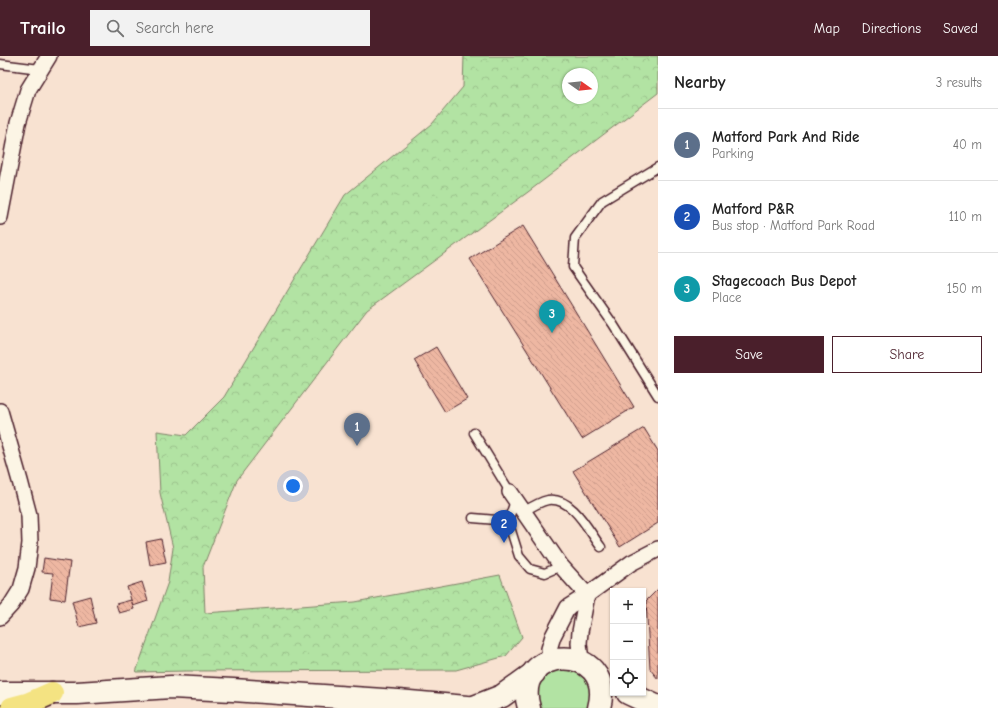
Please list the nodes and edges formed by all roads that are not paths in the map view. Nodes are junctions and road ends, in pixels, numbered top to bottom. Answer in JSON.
{"nodes":[{"id":1,"x":49,"y":56,"type":"edge"},
{"id":2,"x":0,"y":64,"type":"edge"},
{"id":3,"x":40,"y":69,"type":"junction"},
{"id":4,"x":658,"y":167,"type":"edge"},
{"id":5,"x":0,"y":217,"type":"edge"},
{"id":6,"x":658,"y":396,"type":"edge"},
{"id":7,"x":0,"y":411,"type":"edge"},
{"id":8,"x":474,"y":433,"type":"dead end"},
{"id":9,"x":516,"y":502,"type":"junction"},
{"id":10,"x":473,"y":518,"type":"dead end"},
{"id":11,"x":508,"y":521,"type":"junction"},
{"id":12,"x":601,"y":547,"type":"dead end"},
{"id":13,"x":658,"y":549,"type":"edge"},
{"id":14,"x":561,"y":566,"type":"junction"},
{"id":15,"x":588,"y":594,"type":"junction"},
{"id":16,"x":0,"y":617,"type":"edge"},
{"id":17,"x":551,"y":659,"type":"junction"},
{"id":18,"x":581,"y":661,"type":"junction"},
{"id":19,"x":534,"y":673,"type":"junction"},
{"id":20,"x":605,"y":683,"type":"edge"},
{"id":21,"x":0,"y":693,"type":"edge"},
{"id":22,"x":52,"y":694,"type":"junction"},
{"id":23,"x":634,"y":696,"type":"edge"},
{"id":24,"x":0,"y":704,"type":"edge"},
{"id":25,"x":20,"y":706,"type":"edge"},
{"id":26,"x":658,"y":707,"type":"edge"},
{"id":27,"x":476,"y":708,"type":"edge"},
{"id":28,"x":529,"y":708,"type":"edge"},
{"id":29,"x":599,"y":708,"type":"edge"}],
"edges":[{"from":1,"to":3,"type":"street"},
{"from":2,"to":3,"type":"lane"},
{"from":3,"to":5,"type":"street"},
{"from":4,"to":6,"type":"lane"},
{"from":7,"to":16,"type":"street"},
{"from":8,"to":9,"type":"lane"},
{"from":9,"to":11,"type":"lane"},
{"from":9,"to":12,"type":"lane"},
{"from":9,"to":14,"type":"street"},
{"from":10,"to":11,"type":"lane"},
{"from":11,"to":14,"type":"lane"},
{"from":13,"to":15,"type":"street"},
{"from":14,"to":15,"type":"street"},
{"from":15,"to":17,"type":"street"},
{"from":15,"to":18,"type":"street"},
{"from":17,"to":18,"type":"main road"},
{"from":17,"to":19,"type":"main road"},
{"from":18,"to":20,"type":"main road"},
{"from":19,"to":27,"type":"main road"},
{"from":19,"to":28,"type":"main road"},
{"from":20,"to":29,"type":"main road"},
{"from":21,"to":22,"type":"main road"},
{"from":22,"to":25,"type":"main road"},
{"from":22,"to":27,"type":"main road"},
{"from":23,"to":26,"type":"main road"},
{"from":24,"to":25,"type":"main road"}]}
